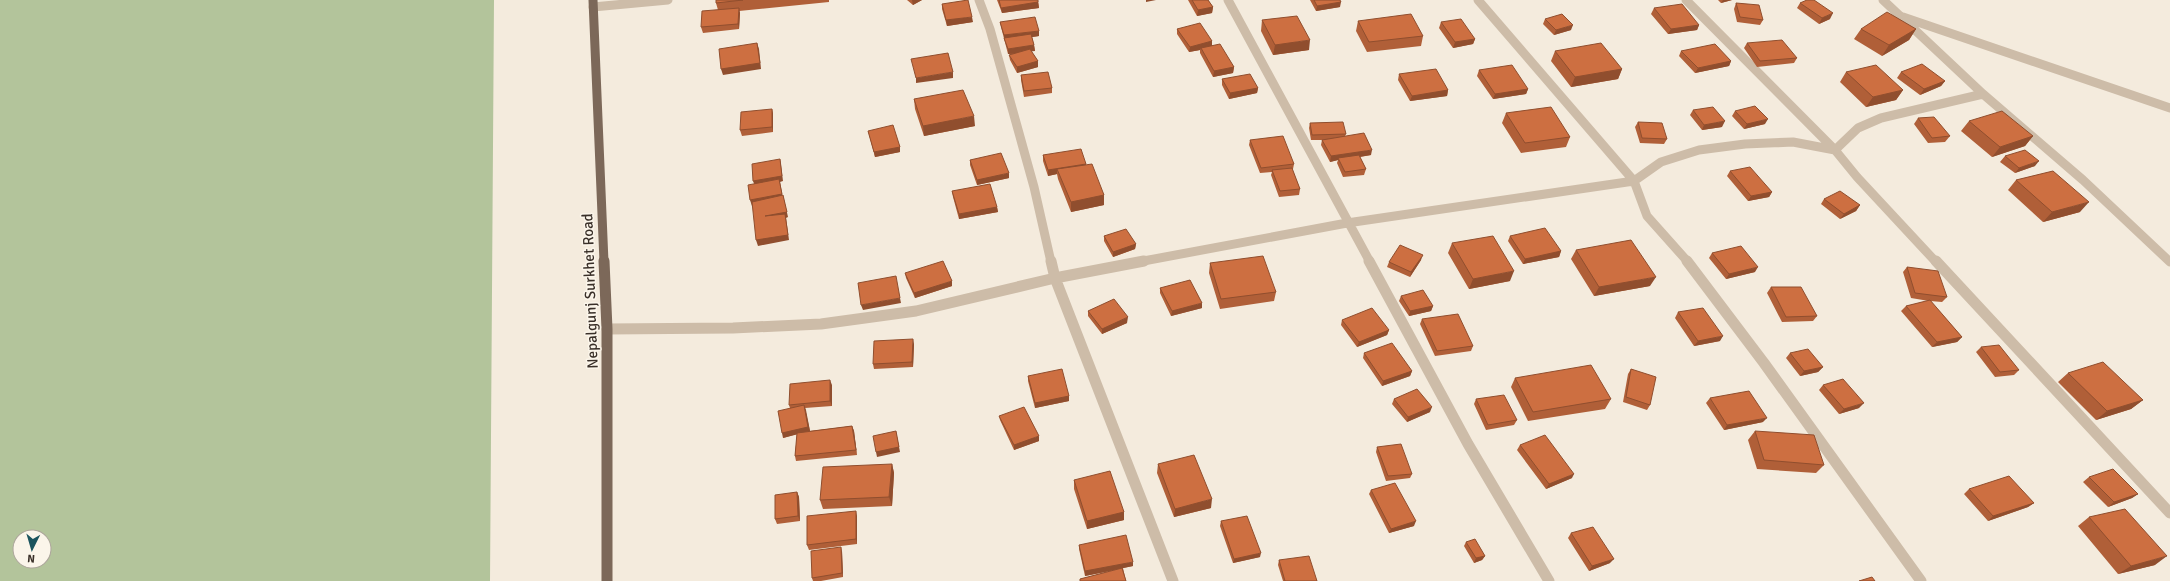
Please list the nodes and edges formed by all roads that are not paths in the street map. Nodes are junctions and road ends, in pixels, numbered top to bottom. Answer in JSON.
{"nodes":[{"id":1,"x":668,"y":0,"type":"edge"},
{"id":2,"x":979,"y":0,"type":"edge"},
{"id":3,"x":1228,"y":0,"type":"edge"},
{"id":4,"x":1478,"y":0,"type":"edge"},
{"id":5,"x":1686,"y":0,"type":"edge"},
{"id":6,"x":1883,"y":0,"type":"edge"},
{"id":7,"x":593,"y":4,"type":"edge"},
{"id":8,"x":1900,"y":16,"type":"junction"},
{"id":9,"x":1983,"y":94,"type":"junction"},
{"id":10,"x":2170,"y":108,"type":"edge"},
{"id":11,"x":1834,"y":150,"type":"junction"},
{"id":12,"x":1634,"y":181,"type":"junction"},
{"id":13,"x":1347,"y":223,"type":"junction"},
{"id":14,"x":2170,"y":262,"type":"edge"},
{"id":15,"x":1055,"y":278,"type":"junction"},
{"id":16,"x":607,"y":328,"type":"junction"},
{"id":17,"x":2170,"y":513,"type":"edge"},
{"id":18,"x":607,"y":581,"type":"edge"},
{"id":19,"x":1173,"y":581,"type":"edge"},
{"id":20,"x":1549,"y":581,"type":"edge"},
{"id":21,"x":1921,"y":581,"type":"edge"}],
"edges":[{"from":1,"to":7,"type":"street"},
{"from":2,"to":15,"type":"street"},
{"from":3,"to":13,"type":"street"},
{"from":4,"to":12,"type":"street"},
{"from":5,"to":11,"type":"street"},
{"from":6,"to":8,"type":"street"},
{"from":7,"to":16,"type":"main road","name":"Nepalgunj Surkhet Road"},
{"from":8,"to":9,"type":"street"},
{"from":8,"to":10,"type":"street"},
{"from":9,"to":11,"type":"street"},
{"from":9,"to":14,"type":"street"},
{"from":11,"to":12,"type":"street"},
{"from":11,"to":17,"type":"street"},
{"from":12,"to":13,"type":"street"},
{"from":12,"to":21,"type":"street"},
{"from":13,"to":15,"type":"street"},
{"from":13,"to":20,"type":"street"},
{"from":15,"to":16,"type":"street"},
{"from":15,"to":19,"type":"street"},
{"from":16,"to":18,"type":"main road","name":"Nepalgunj Surkhet Road"}]}
